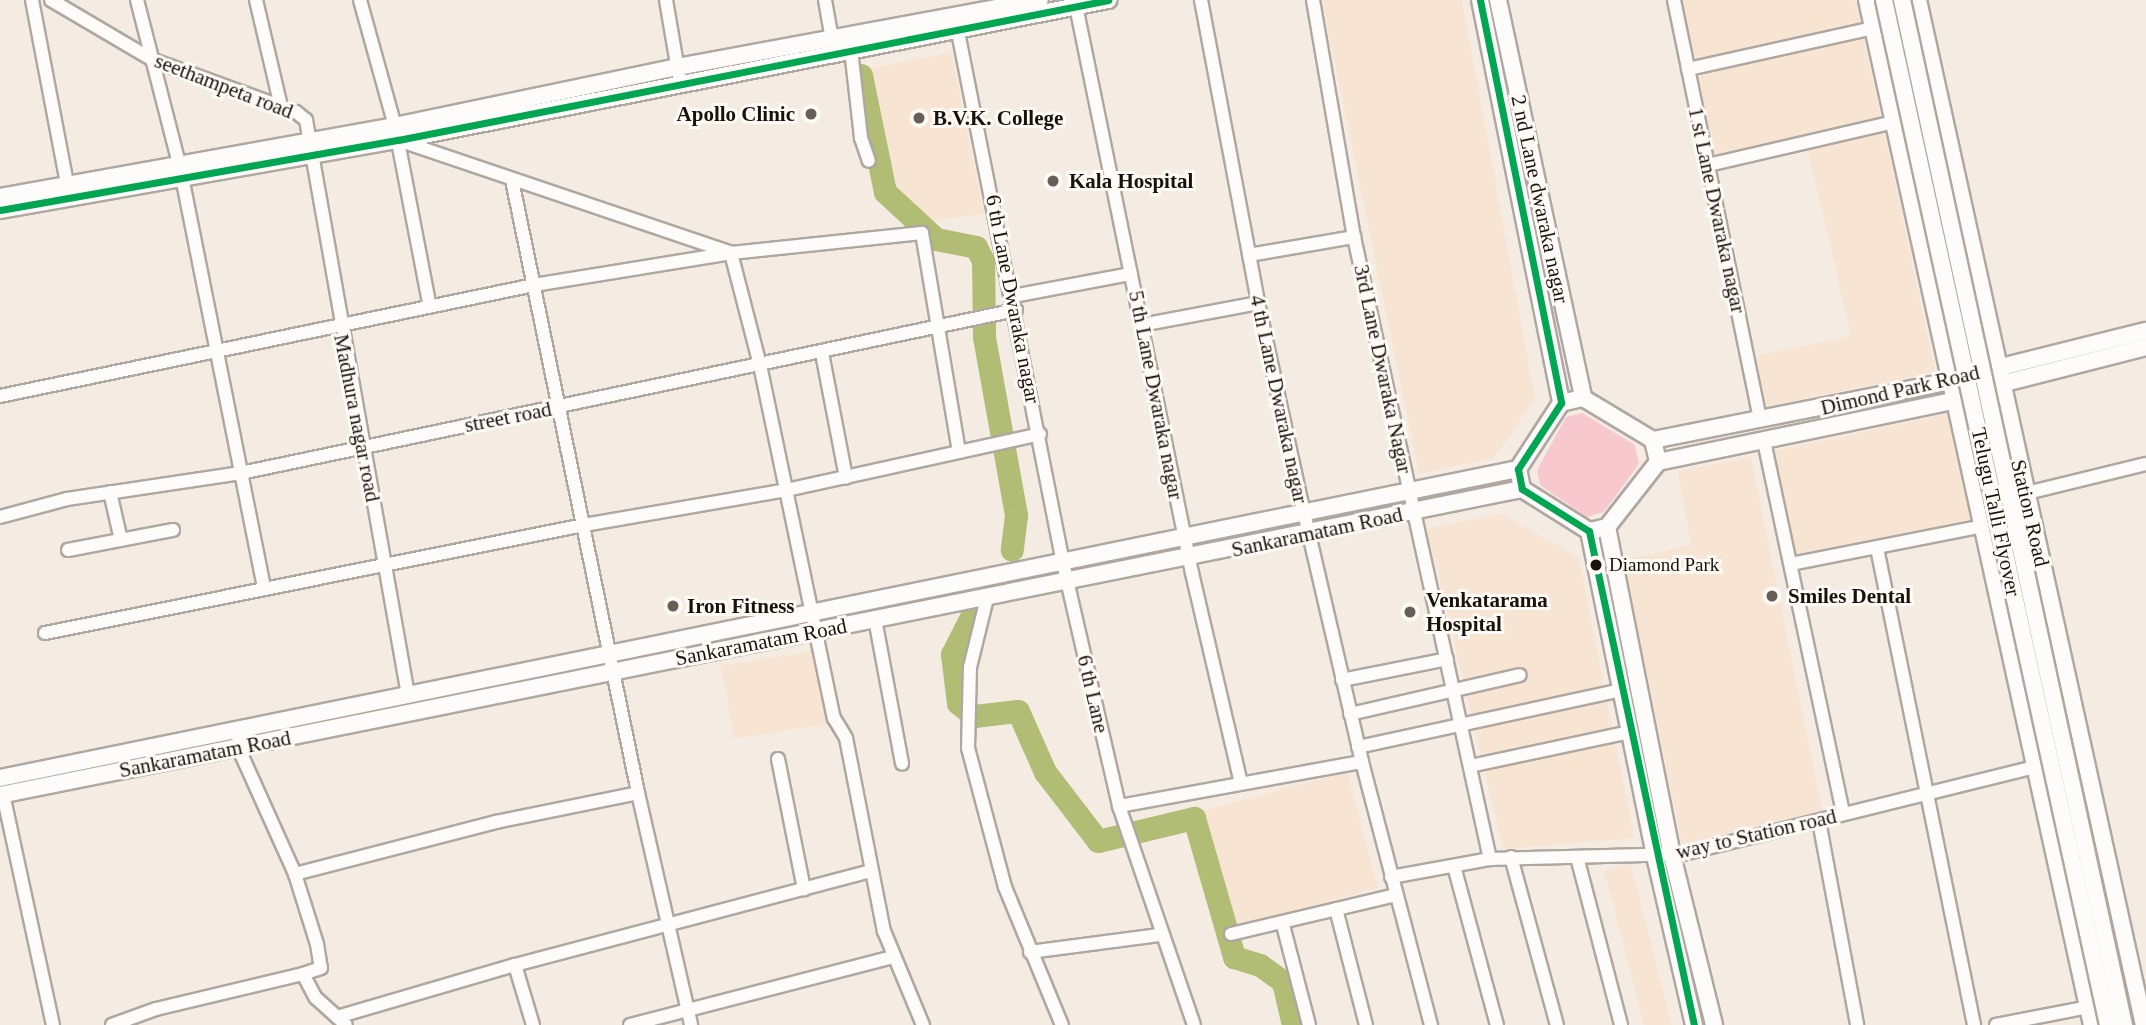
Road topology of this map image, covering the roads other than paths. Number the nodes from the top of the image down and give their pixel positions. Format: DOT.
graph roads {
  1 [pos="32,0"];
  2 [pos="51,0"];
  3 [pos="137,0"];
  4 [pos="256,0"];
  5 [pos="360,0"];
  6 [pos="666,0"];
  7 [pos="825,0"];
  8 [pos="1040,0"];
  9 [pos="1108,0"];
  10 [pos="1201,0"];
  11 [pos="1313,0"];
  12 [pos="1480,0"];
  13 [pos="1498,0"];
  14 [pos="1674,0"];
  15 [pos="1867,0"];
  16 [pos="1884,0"];
  17 [pos="1902,0"];
  18 [pos="1918,0"];
  19 [pos="1076,6"];
  20 [pos="999,10"];
  21 [pos="956,24"];
  22 [pos="1873,28"];
  23 [pos="832,39"];
  24 [pos="851,50"];
  25 [pos="153,60"];
  26 [pos="1688,69"];
  27 [pos="679,75"];
  28 [pos="281,107"];
  29 [pos="1894,122"];
  30 [pos="397,133"];
  31 [pos="312,146"];
  32 [pos="869,161"];
  33 [pos="1708,165"];
  34 [pos="181,170"];
  35 [pos="512,180"];
  36 [pos="67,184"];
  37 [pos="0,196"];
  38 [pos="0,210"];
  39 [pos="1354,237"];
  40 [pos="731,253"];
  41 [pos="1249,255"];
  42 [pos="1131,274"];
  43 [pos="534,285"];
  44 [pos="1013,296"];
  45 [pos="1258,303"];
  46 [pos="430,307"];
  47 [pos="1016,310"];
  48 [pos="340,325"];
  49 [pos="1141,325"];
  50 [pos="939,329"];
  51 [pos="2146,331"];
  52 [pos="2146,347"];
  53 [pos="216,350"];
  54 [pos="822,353"];
  55 [pos="760,365"];
  56 [pos="1998,376"];
  57 [pos="1950,382"];
  58 [pos="0,396"];
  59 [pos="1583,398"];
  60 [pos="1955,402"];
  61 [pos="1561,403"];
  62 [pos="557,407"];
  63 [pos="1760,420"];
  64 [pos="1040,434"];
  65 [pos="1653,440"];
  66 [pos="1763,442"];
  67 [pos="363,446"];
  68 [pos="959,452"];
  69 [pos="1658,462"];
  70 [pos="2146,464"];
  71 [pos="1518,469"];
  72 [pos="241,473"];
  73 [pos="846,478"];
  74 [pos="1522,489"];
  75 [pos="786,491"];
  76 [pos="110,492"];
  77 [pos="1410,492"];
  78 [pos="2026,492"];
  79 [pos="1415,512"];
  80 [pos="1304,515"];
  81 [pos="0,517"];
  82 [pos="584,525"];
  83 [pos="1983,526"];
  84 [pos="1607,527"];
  85 [pos="173,530"];
  86 [pos="1589,531"];
  87 [pos="1309,534"];
  88 [pos="1185,539"];
  89 [pos="121,540"];
  90 [pos="1877,548"];
  91 [pos="68,550"];
  92 [pos="1189,559"];
  93 [pos="1063,563"];
  94 [pos="385,564"];
  95 [pos="1791,564"];
  96 [pos="1067,582"];
  97 [pos="264,587"];
  98 [pos="987,598"];
  99 [pos="814,613"];
  100 [pos="875,619"];
  101 [pos="818,630"];
  102 [pos="45,633"];
  103 [pos="612,653"];
  104 [pos="1447,659"];
  105 [pos="615,671"];
  106 [pos="1520,675"];
  107 [pos="1342,680"];
  108 [pos="1621,690"];
  109 [pos="1454,691"];
  110 [pos="408,695"];
  111 [pos="1350,714"];
  112 [pos="1461,726"];
  113 [pos="237,731"];
  114 [pos="1630,732"];
  115 [pos="240,747"];
  116 [pos="1358,747"];
  117 [pos="778,759"];
  118 [pos="1362,762"];
  119 [pos="902,763"];
  120 [pos="1470,766"];
  121 [pos="2034,767"];
  122 [pos="1241,783"];
  123 [pos="1,789"];
  124 [pos="638,793"];
  125 [pos="1925,794"];
  126 [pos="1119,806"];
  127 [pos="1843,814"];
  128 [pos="1819,821"];
  129 [pos="1672,855"];
  130 [pos="1655,856"];
  131 [pos="1511,857"];
  132 [pos="1577,857"];
  133 [pos="1490,859"];
  134 [pos="1454,866"];
  135 [pos="870,871"];
  136 [pos="295,874"];
  137 [pos="1391,877"];
  138 [pos="804,889"];
  139 [pos="1396,895"];
  140 [pos="1336,909"];
  141 [pos="1283,925"];
  142 [pos="667,927"];
  143 [pos="1231,934"];
  144 [pos="1159,935"];
  145 [pos="1030,952"];
  146 [pos="892,957"];
  147 [pos="515,965"];
  148 [pos="2139,968"];
  149 [pos="303,974"];
  150 [pos="2089,1007"];
  151 [pos="687,1008"];
  152 [pos="341,1021"];
  153 [pos="53,1025"];
  154 [pos="112,1025"];
  155 [pos="533,1025"];
  156 [pos="630,1025"];
  157 [pos="691,1025"];
  158 [pos="923,1025"];
  159 [pos="1062,1025"];
  160 [pos="1194,1025"];
  161 [pos="1309,1025"];
  162 [pos="1366,1025"];
  163 [pos="1431,1025"];
  164 [pos="1497,1025"];
  165 [pos="1557,1025"];
  166 [pos="1621,1025"];
  167 [pos="1694,1025"];
  168 [pos="1713,1025"];
  169 [pos="1857,1025"];
  170 [pos="1974,1025"];
  171 [pos="1996,1025"];
  172 [pos="2092,1025"];
  173 [pos="2108,1025"];
  174 [pos="2124,1025"];
  175 [pos="2144,1025"];
  1 -- 36 [label="street"];
  2 -- 25 [label="street, seethampeta road"];
  3 -- 25 [label="street"];
  4 -- 28 [label="street"];
  5 -- 30 [label="street"];
  6 -- 27 [label="street"];
  7 -- 23 [label="street"];
  8 -- 20 [label="main road"];
  9 -- 19 [label="main road"];
  10 -- 41 [label="street, 4 th Lane Dwaraka nagar"];
  11 -- 39 [label="street, 3rd Lane Dwaraka Nagar"];
  12 -- 61 [label="main road, 2 nd Lane dwaraka nagar"];
  13 -- 59 [label="main road, 2 nd Lane dwaraka nagar"];
  14 -- 26 [label="street, 1 st Lane Dwaraka nagar"];
  15 -- 22 [label="main road"];
  16 -- 173 [label="main road, Telugu Talli Flyover, bridge"];
  17 -- 174 [label="main road, Telugu Talli Flyover, bridge"];
  18 -- 56 [label="main road, Station Road"];
  19 -- 20 [label="main road"];
  19 -- 42 [label="street, 5 th Lane Dwaraka nagar"];
  20 -- 21 [label="main road"];
  21 -- 23 [label="main road"];
  21 -- 24 [label="main road"];
  21 -- 44 [label="street, 6 th Lane Dwaraka nagar"];
  22 -- 26 [label="street"];
  22 -- 29 [label="main road"];
  23 -- 27 [label="main road"];
  24 -- 27 [label="main road"];
  24 -- 32 [label="street"];
  25 -- 28 [label="street, seethampeta road"];
  25 -- 34 [label="street"];
  26 -- 33 [label="street, 1 st Lane Dwaraka nagar"];
  27 -- 30 [label="main road"];
  28 -- 31 [label="street, seethampeta road"];
  29 -- 33 [label="street"];
  29 -- 57 [label="main road"];
  30 -- 31 [label="main road"];
  30 -- 35 [label="street"];
  30 -- 46 [label="street"];
  31 -- 34 [label="main road"];
  31 -- 48 [label="street, Madhura nagar road"];
  33 -- 63 [label="street, 1 st Lane Dwaraka nagar"];
  34 -- 36 [label="main road"];
  34 -- 38 [label="main road"];
  34 -- 53 [label="street"];
  35 -- 40 [label="street"];
  35 -- 43 [label="street"];
  36 -- 37 [label="main road"];
  39 -- 41 [label="street"];
  39 -- 77 [label="street, 3rd Lane Dwaraka Nagar"];
  40 -- 43 [label="street"];
  40 -- 50 [label="street"];
  40 -- 55 [label="street"];
  41 -- 45 [label="street, 4 th Lane Dwaraka nagar"];
  42 -- 44 [label="street"];
  42 -- 49 [label="street, 5 th Lane Dwaraka nagar"];
  43 -- 46 [label="street"];
  43 -- 62 [label="street"];
  44 -- 47 [label="street, 6 th Lane Dwaraka nagar"];
  45 -- 49 [label="street"];
  45 -- 80 [label="street, 4 th Lane Dwaraka nagar"];
  46 -- 48 [label="street"];
  47 -- 50 [label="street, street road"];
  47 -- 64 [label="street, 6 th Lane Dwaraka nagar"];
  48 -- 53 [label="street"];
  48 -- 67 [label="street, Madhura nagar road"];
  49 -- 88 [label="street, 5 th Lane Dwaraka nagar"];
  50 -- 54 [label="street, street road"];
  50 -- 68 [label="street"];
  51 -- 56 [label="main road, Dimond Park Road"];
  52 -- 56 [label="main road, Dimond Park Road"];
  53 -- 58 [label="street"];
  53 -- 72 [label="street"];
  54 -- 55 [label="street, street road"];
  54 -- 73 [label="street"];
  55 -- 62 [label="street, street road"];
  55 -- 75 [label="street"];
  56 -- 57 [label="main road, Dimond Park Road"];
  56 -- 60 [label="main road, Dimond Park Road"];
  56 -- 78 [label="main road, Station Road"];
  57 -- 60 [label="main road"];
  57 -- 63 [label="main road, Dimond Park Road"];
  59 -- 61 [label="main road"];
  59 -- 65 [label="main road"];
  60 -- 66 [label="main road, Dimond Park Road"];
  60 -- 83 [label="main road"];
  61 -- 71 [label="main road"];
  62 -- 67 [label="street, street road"];
  62 -- 82 [label="street"];
  63 -- 65 [label="main road, Dimond Park Road"];
  64 -- 68 [label="street"];
  64 -- 93 [label="street, 6 th Lane Dwaraka nagar"];
  65 -- 69 [label="main road"];
  66 -- 69 [label="main road, Dimond Park Road"];
  66 -- 95 [label="street"];
  67 -- 72 [label="street, street road"];
  67 -- 94 [label="street, Madhura nagar road"];
  68 -- 73 [label="street"];
  69 -- 84 [label="main road"];
  70 -- 78 [label="street"];
  71 -- 74 [label="main road"];
  71 -- 77 [label="main road, Sankaramatam Road"];
  72 -- 76 [label="street, street road"];
  72 -- 97 [label="street"];
  73 -- 75 [label="street"];
  74 -- 79 [label="main road, Sankaramatam Road"];
  74 -- 86 [label="main road"];
  75 -- 82 [label="street"];
  75 -- 99 [label="street"];
  76 -- 81 [label="street, street road"];
  76 -- 89 [label="street"];
  77 -- 79 [label="street, 3rd Lane Dwaraka Nagar"];
  77 -- 80 [label="main road, Sankaramatam Road"];
  78 -- 148 [label="main road, Station Road"];
  79 -- 87 [label="main road, Sankaramatam Road"];
  79 -- 104 [label="street, 3rd Lane Dwaraka Nagar"];
  80 -- 87 [label="street, 4 th Lane Dwaraka nagar"];
  80 -- 88 [label="main road, Sankaramatam Road"];
  82 -- 94 [label="street"];
  82 -- 103 [label="street"];
  83 -- 90 [label="street"];
  83 -- 121 [label="main road"];
  84 -- 86 [label="main road"];
  84 -- 129 [label="main road"];
  85 -- 89 [label="street"];
  86 -- 108 [label="main road"];
  87 -- 92 [label="main road, Sankaramatam Road"];
  87 -- 107 [label="street, 4 th Lane Dwaraka nagar"];
  88 -- 92 [label="street, 5 th Lane Dwaraka nagar"];
  88 -- 93 [label="main road, Sankaramatam Road"];
  89 -- 91 [label="street"];
  90 -- 95 [label="street"];
  90 -- 125 [label="street"];
  92 -- 96 [label="main road, Sankaramatam Road"];
  92 -- 122 [label="street, 5 th Lane Dwaraka nagar"];
  93 -- 96 [label="street, 6 th Lane Dwaraka nagar"];
  93 -- 99 [label="main road, Sankaramatam Road"];
  94 -- 97 [label="street"];
  94 -- 110 [label="street, Madhura nagar road"];
  95 -- 127 [label="street"];
  96 -- 98 [label="main road, Sankaramatam Road"];
  96 -- 126 [label="street, 6 th Lane"];
  97 -- 102 [label="street"];
  98 -- 100 [label="main road, Sankaramatam Road"];
  98 -- 145 [label="street"];
  99 -- 101 [label="street"];
  99 -- 103 [label="main road, Sankaramatam Road"];
  100 -- 101 [label="main road, Sankaramatam Road"];
  100 -- 119 [label="street"];
  101 -- 105 [label="main road, Sankaramatam Road"];
  101 -- 135 [label="street"];
  103 -- 105 [label="street"];
  103 -- 110 [label="main road, Sankaramatam Road"];
  104 -- 107 [label="street"];
  104 -- 109 [label="street, 3rd Lane Dwaraka Nagar"];
  105 -- 115 [label="main road, Sankaramatam Road"];
  105 -- 124 [label="street"];
  106 -- 109 [label="street"];
  107 -- 111 [label="street, 4 th Lane Dwaraka nagar"];
  108 -- 112 [label="street"];
  108 -- 114 [label="main road"];
  109 -- 111 [label="street"];
  109 -- 112 [label="street, 3rd Lane Dwaraka Nagar"];
  110 -- 113 [label="main road, Sankaramatam Road"];
  111 -- 116 [label="street, 4 th Lane Dwaraka nagar"];
  112 -- 116 [label="street"];
  112 -- 120 [label="street, 3rd Lane Dwaraka Nagar"];
  113 -- 115 [label="street"];
  113 -- 123 [label="main road, Sankaramatam Road"];
  114 -- 120 [label="street"];
  114 -- 130 [label="main road"];
  115 -- 123 [label="main road, Sankaramatam Road"];
  115 -- 136 [label="street"];
  116 -- 118 [label="street, 4 th Lane Dwaraka nagar"];
  117 -- 138 [label="street"];
  118 -- 122 [label="street"];
  118 -- 137 [label="street, 4 th Lane Dwaraka nagar"];
  120 -- 133 [label="street, 3rd Lane Dwaraka Nagar"];
  121 -- 125 [label="street, way to Station road"];
  121 -- 150 [label="main road"];
  122 -- 126 [label="street"];
  123 -- 153 [label="street"];
  124 -- 136 [label="street"];
  124 -- 142 [label="street"];
  125 -- 127 [label="street, way to Station road"];
  125 -- 170 [label="street"];
  126 -- 144 [label="street, 6 th Lane"];
  127 -- 128 [label="street, way to Station road"];
  128 -- 129 [label="street, way to Station road"];
  128 -- 169 [label="street"];
  129 -- 130 [label="street, way to Station road"];
  129 -- 168 [label="main road"];
  130 -- 132 [label="street, way to Station road"];
  130 -- 167 [label="main road"];
  131 -- 132 [label="street, way to Station road"];
  131 -- 133 [label="street, way to Station road"];
  131 -- 165 [label="street"];
  132 -- 166 [label="street"];
  133 -- 134 [label="street, way to Station road"];
  134 -- 137 [label="street, way to Station road"];
  134 -- 164 [label="street"];
  135 -- 138 [label="street"];
  135 -- 146 [label="street"];
  136 -- 149 [label="street"];
  137 -- 139 [label="street, 4 th Lane Dwaraka nagar"];
  138 -- 142 [label="street"];
  139 -- 140 [label="street"];
  139 -- 163 [label="street, 4 th Lane Dwaraka nagar"];
  140 -- 141 [label="street"];
  140 -- 162 [label="street"];
  141 -- 143 [label="street"];
  141 -- 161 [label="street"];
  142 -- 147 [label="street"];
  142 -- 151 [label="street"];
  144 -- 145 [label="street"];
  144 -- 160 [label="street, 6 th Lane"];
  145 -- 159 [label="street"];
  146 -- 151 [label="street"];
  146 -- 158 [label="street"];
  147 -- 152 [label="street"];
  147 -- 155 [label="street"];
  148 -- 175 [label="main road, Station Road"];
  149 -- 152 [label="street"];
  149 -- 154 [label="street"];
  150 -- 171 [label="street"];
  150 -- 172 [label="main road"];
  151 -- 156 [label="street"];
  151 -- 157 [label="street"];
}
